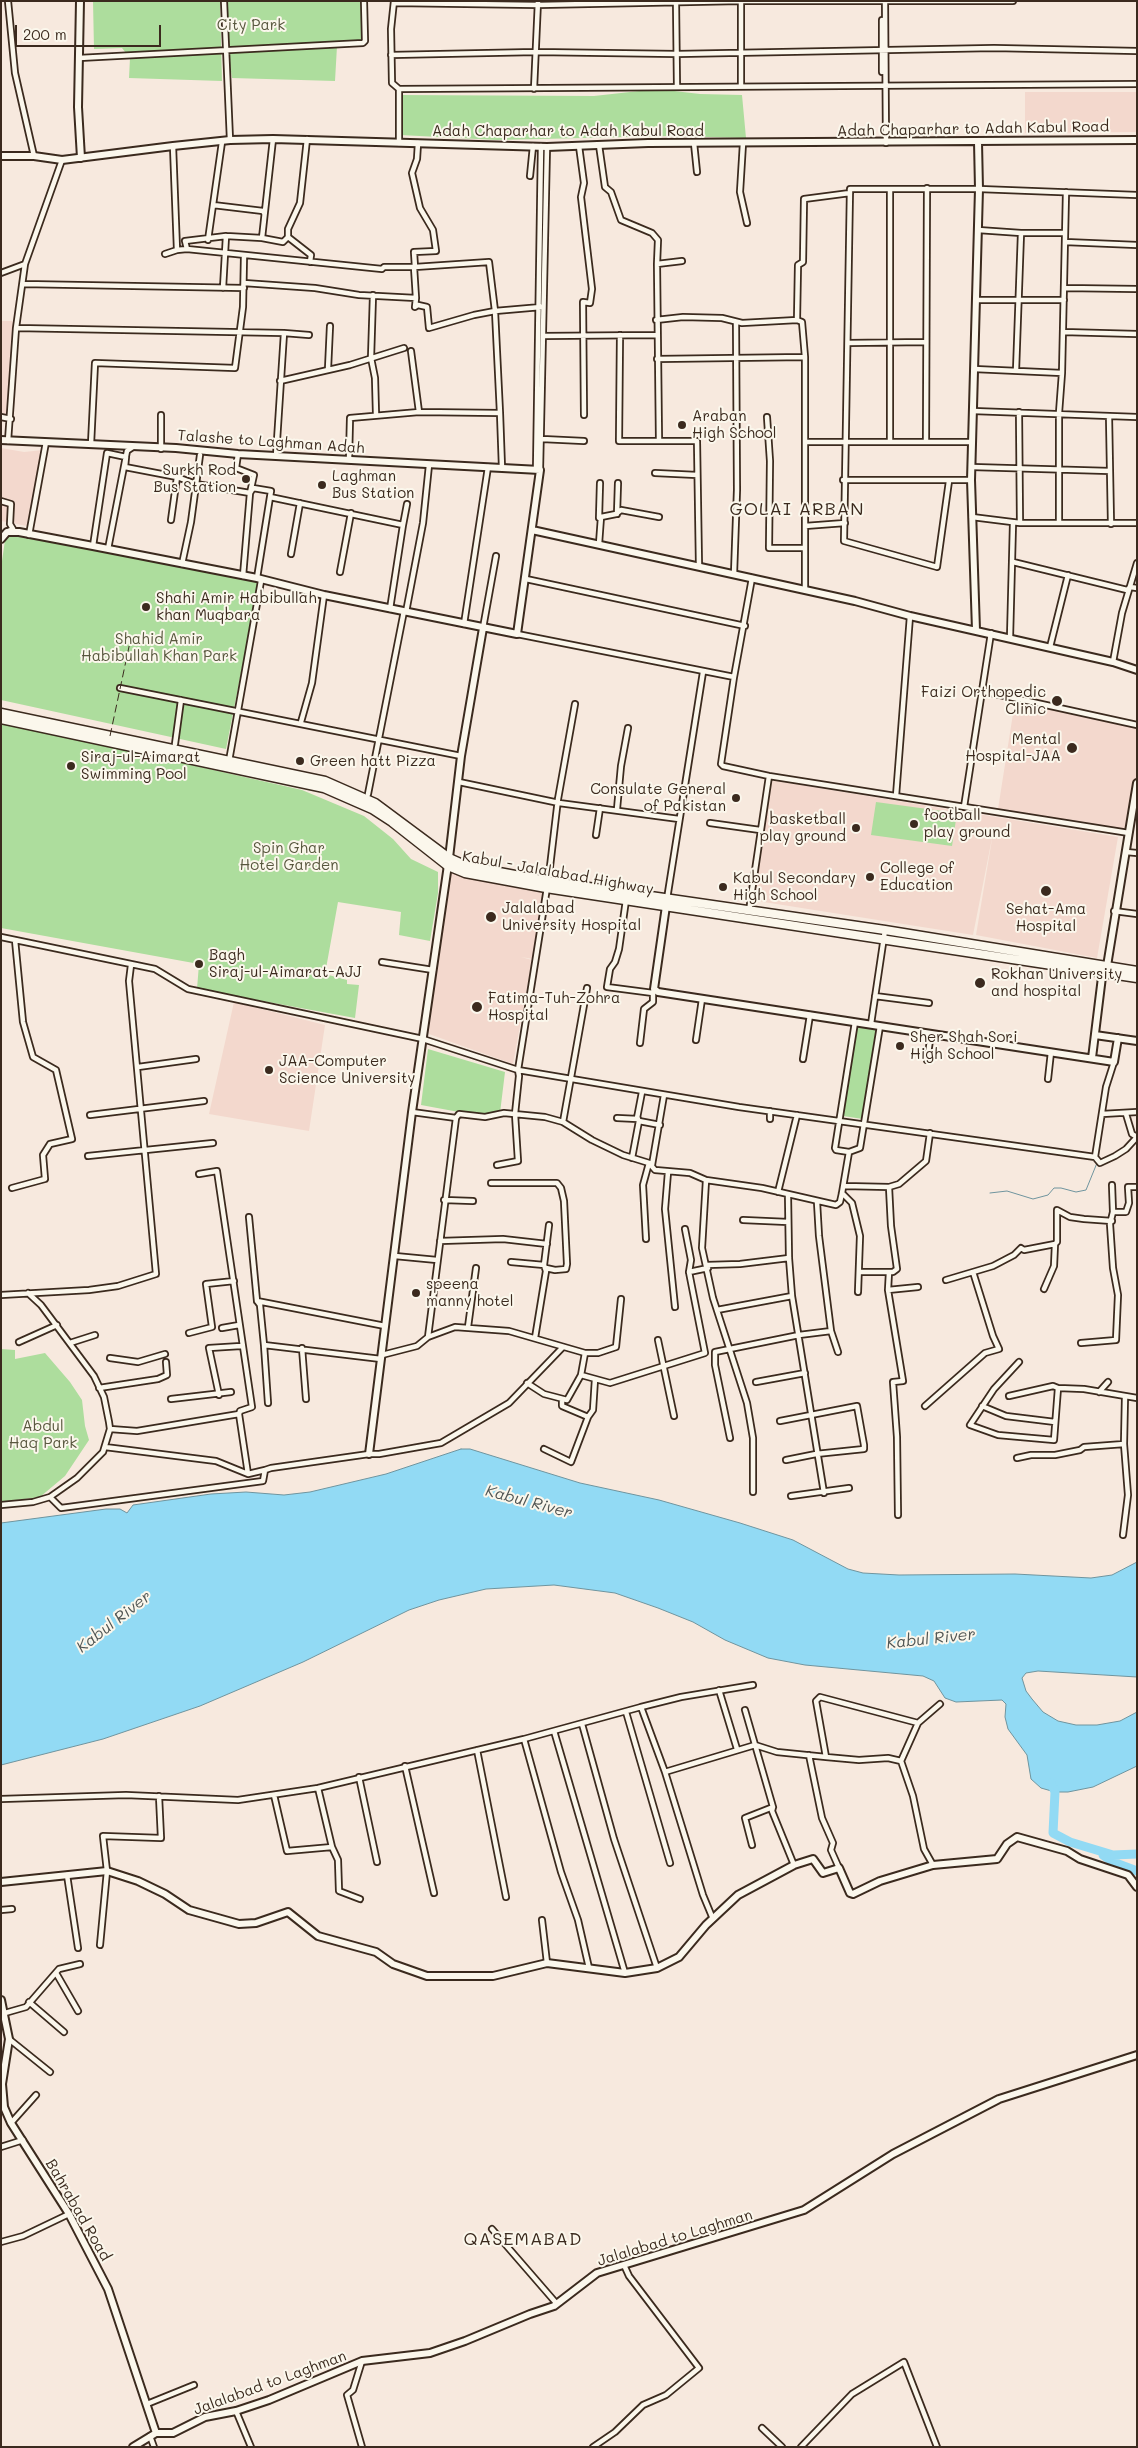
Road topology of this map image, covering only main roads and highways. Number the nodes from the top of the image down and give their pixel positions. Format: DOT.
graph roads {
  1 [pos="1,713"];
  2 [pos="1,719"];
  3 [pos="228,764"];
  4 [pos="546,885"];
  5 [pos="667,902"];
  6 [pos="884,934"];
  7 [pos="1106,969"];
  8 [pos="1137,970"];
  9 [pos="1137,978"];
  1 -- 3 [label="highway, Kabul - Jalalabad Highway"];
  2 -- 3 [label="highway, Kabul - Jalalabad Highway"];
  3 -- 4 [label="highway, Kabul - Jalalabad Highway"];
  4 -- 5 [label="highway, Kabul - Jalalabad Highway"];
  4 -- 5 [label="highway, Kabul - Jalalabad Highway"];
  5 -- 6 [label="highway, Kabul - Jalalabad Highway"];
  5 -- 6 [label="highway, Kabul - Jalalabad Highway"];
  6 -- 7 [label="highway, Kabul - Jalalabad Highway"];
  7 -- 8 [label="highway, Kabul - Jalalabad Highway"];
  7 -- 9 [label="highway, Kabul - Jalalabad Highway"];
}
